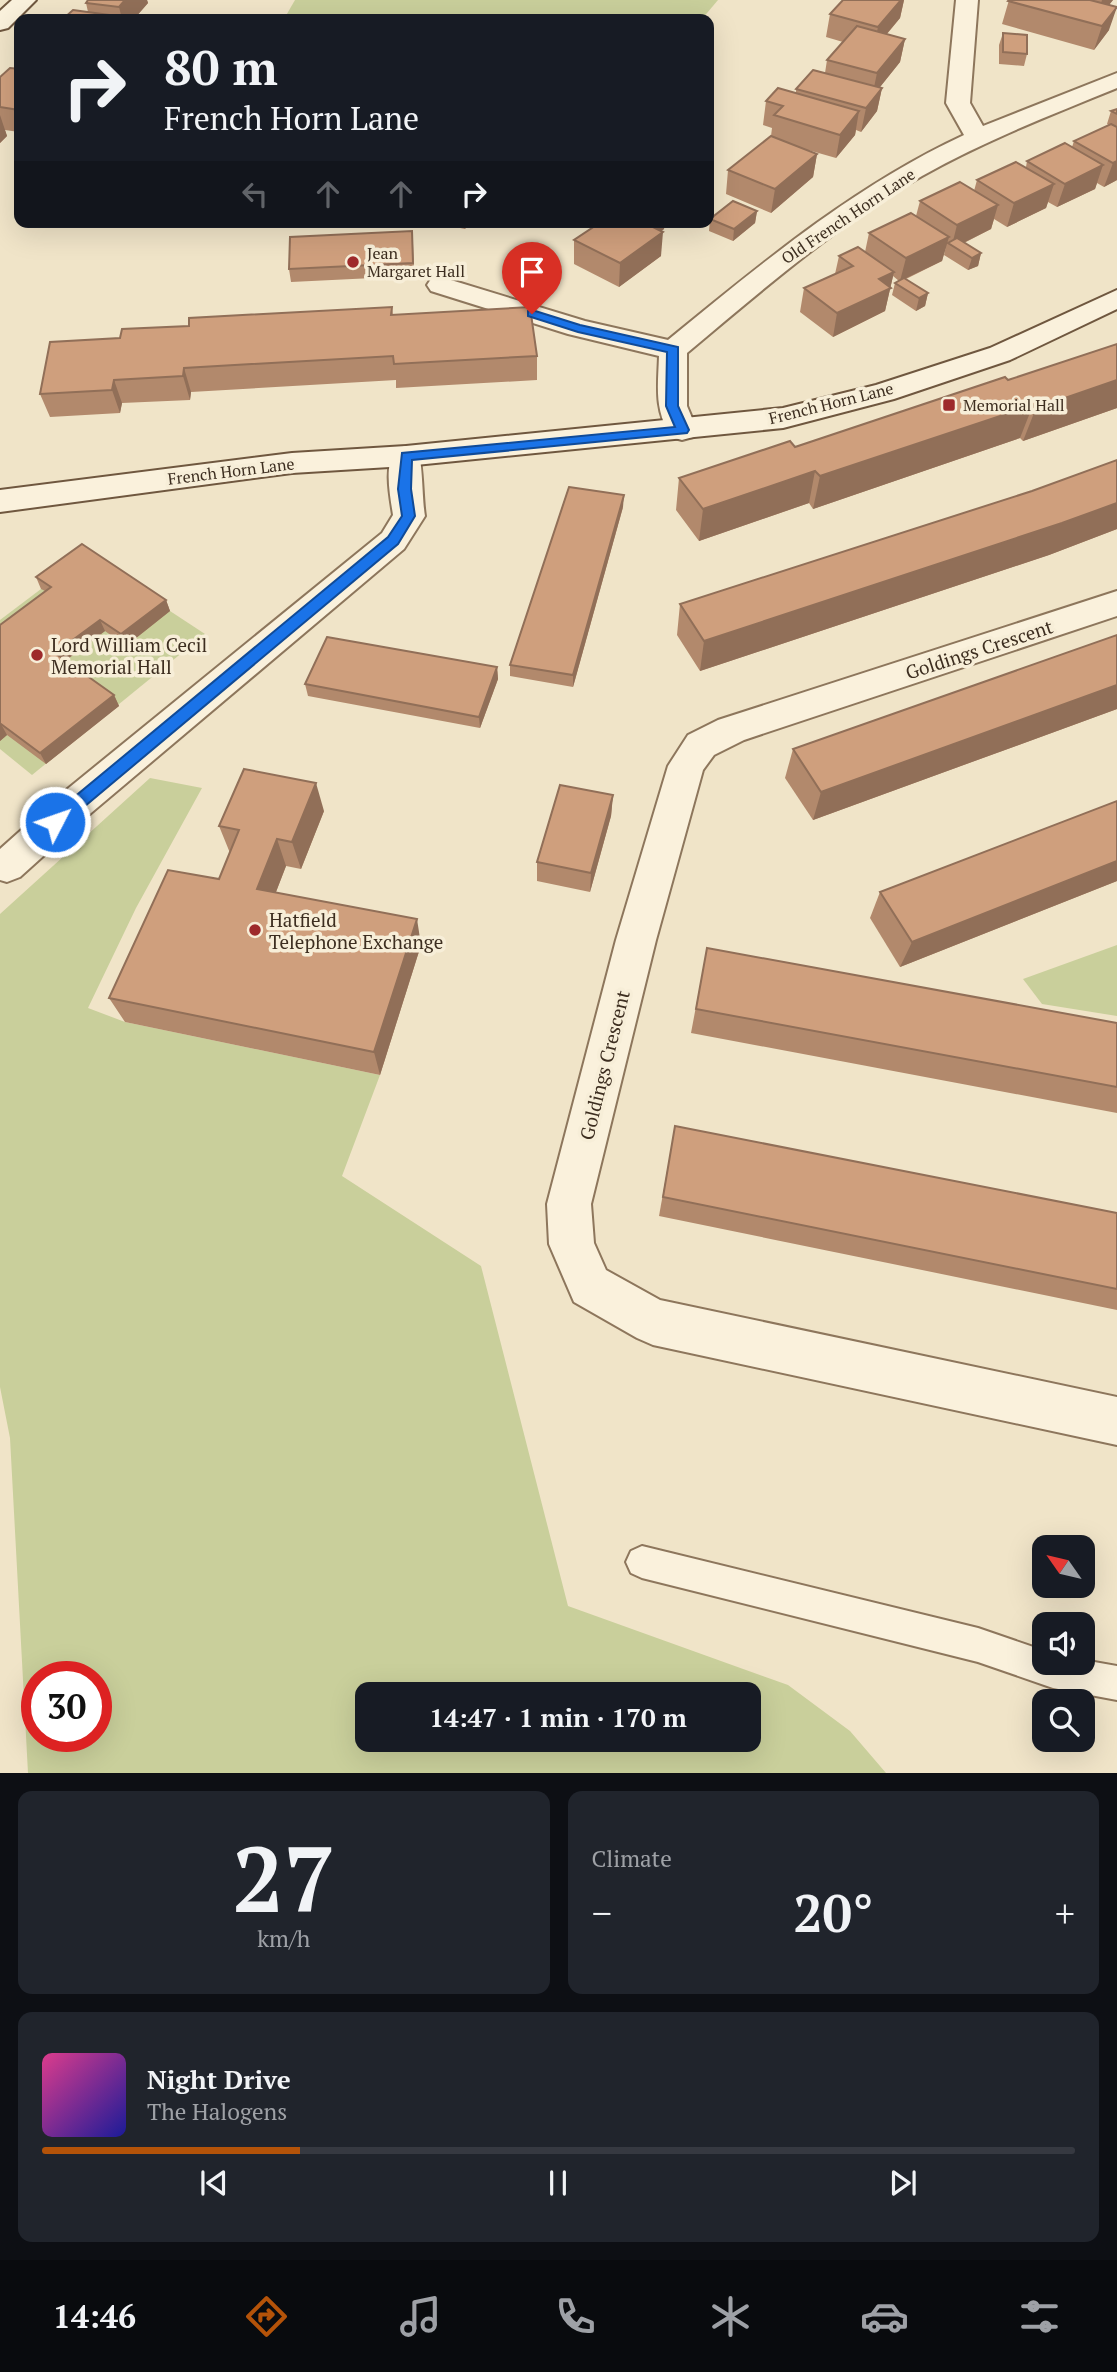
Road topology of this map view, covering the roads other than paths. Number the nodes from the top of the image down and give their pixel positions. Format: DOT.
graph roads {
  1 [pos="25,0"];
  2 [pos="967,0"];
  3 [pos="0,23"];
  4 [pos="1117,79"];
  5 [pos="977,137"];
  6 [pos="441,285"];
  7 [pos="1117,298"];
  8 [pos="1117,323"];
  9 [pos="673,350"];
  10 [pos="1000,354"];
  11 [pos="682,430"];
  12 [pos="406,456"];
  13 [pos="57,492"];
  14 [pos="0,501"];
  15 [pos="0,525"];
  16 [pos="1117,603"];
  17 [pos="7,866"];
  18 [pos="1117,1421"];
  19 [pos="642,1562"];
  20 [pos="1117,1683"];
  1 -- 3 [label="street"];
  2 -- 5 [label="street"];
  4 -- 5 [label="street, Old French Horn Lane"];
  5 -- 9 [label="street, Old French Horn Lane"];
  6 -- 9 [label="street"];
  7 -- 10 [label="street, French Horn Lane"];
  8 -- 10 [label="street, French Horn Lane"];
  9 -- 11 [label="street"];
  10 -- 11 [label="street, French Horn Lane"];
  11 -- 12 [label="street, French Horn Lane"];
  12 -- 13 [label="street, French Horn Lane"];
  12 -- 17 [label="street"];
  13 -- 14 [label="street, French Horn Lane"];
  13 -- 15 [label="street, French Horn Lane"];
  16 -- 18 [label="street, Goldings Crescent"];
  19 -- 20 [label="lane"];
}
